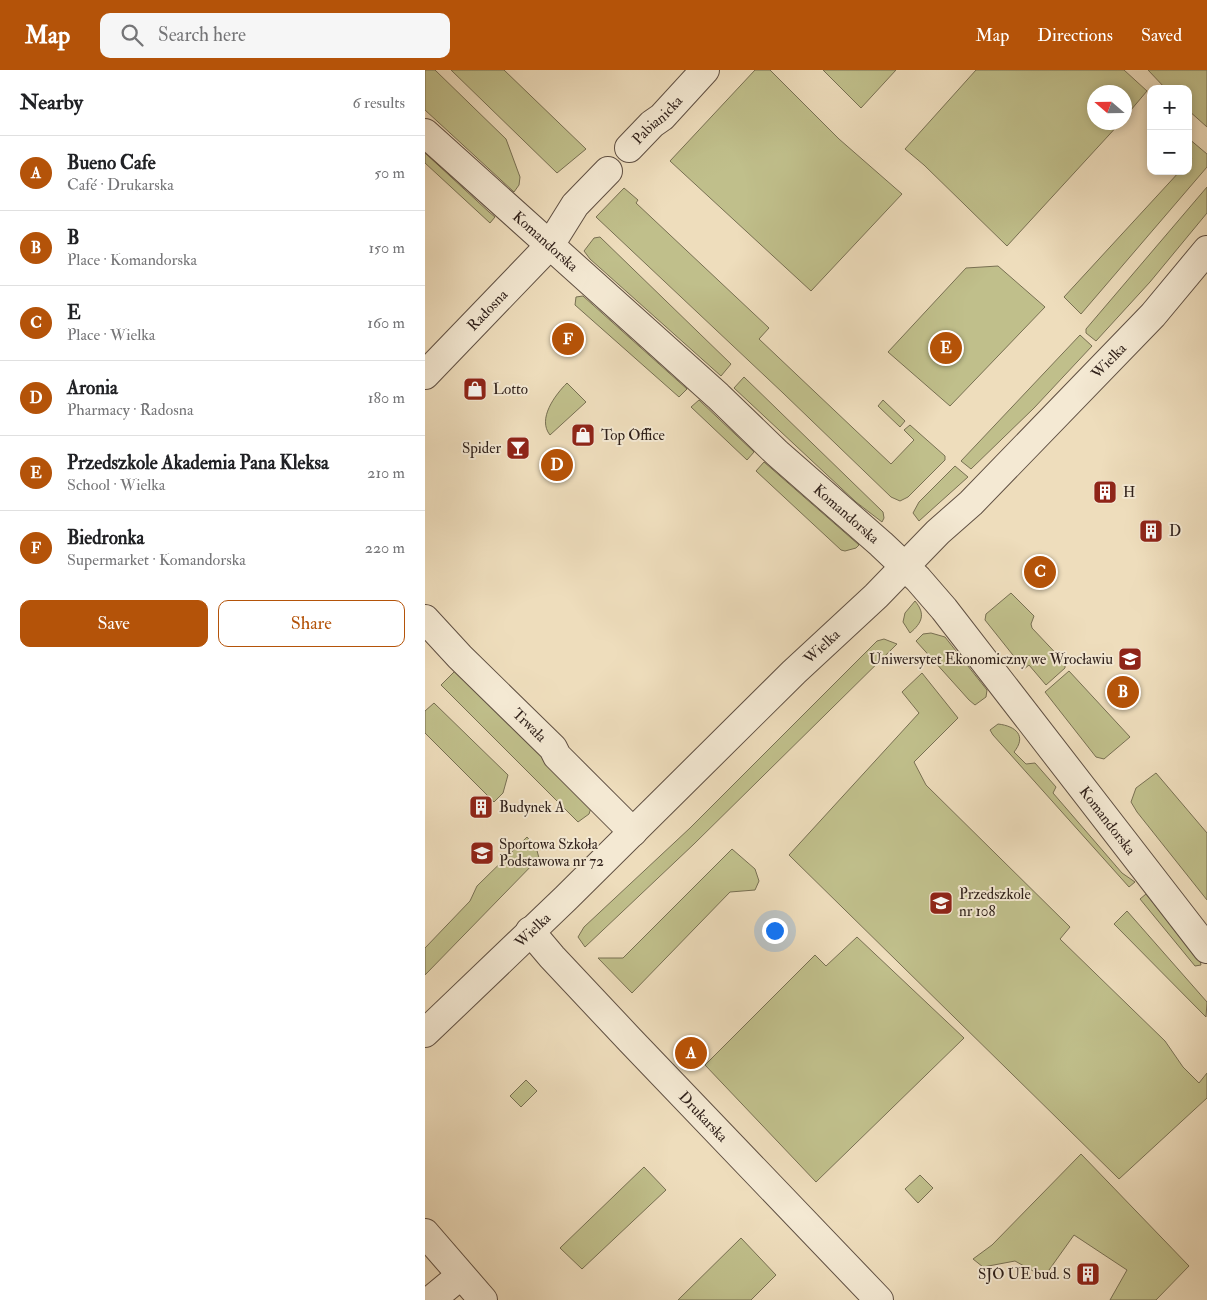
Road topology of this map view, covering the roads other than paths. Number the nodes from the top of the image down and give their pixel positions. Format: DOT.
graph roads {
  1 [pos="705,70"];
  2 [pos="425,133"];
  3 [pos="629,148"];
  4 [pos="608,171"];
  5 [pos="550,245"];
  6 [pos="1207,250"];
  7 [pos="425,375"];
  8 [pos="905,566"];
  9 [pos="425,619"];
  10 [pos="633,832"];
  11 [pos="530,931"];
  12 [pos="1207,949"];
  13 [pos="425,1033"];
  14 [pos="425,1234"];
  15 [pos="460,1276"];
  16 [pos="431,1300"];
  17 [pos="483,1300"];
  18 [pos="879,1300"];
  1 -- 3 [label="street, Pabianicka"];
  2 -- 5 [label="street, Komandorska"];
  4 -- 5 [label="street"];
  5 -- 7 [label="street, Radosna"];
  5 -- 8 [label="street, Komandorska"];
  6 -- 8 [label="street, Wielka"];
  8 -- 10 [label="street, Wielka"];
  8 -- 12 [label="street, Komandorska"];
  9 -- 10 [label="street, Trwała"];
  10 -- 11 [label="street, Wielka"];
  11 -- 13 [label="street, Wielka"];
  11 -- 18 [label="street, Drukarska"];
  14 -- 15 [label="street"];
  15 -- 16 [label="street"];
  15 -- 17 [label="street"];
}
